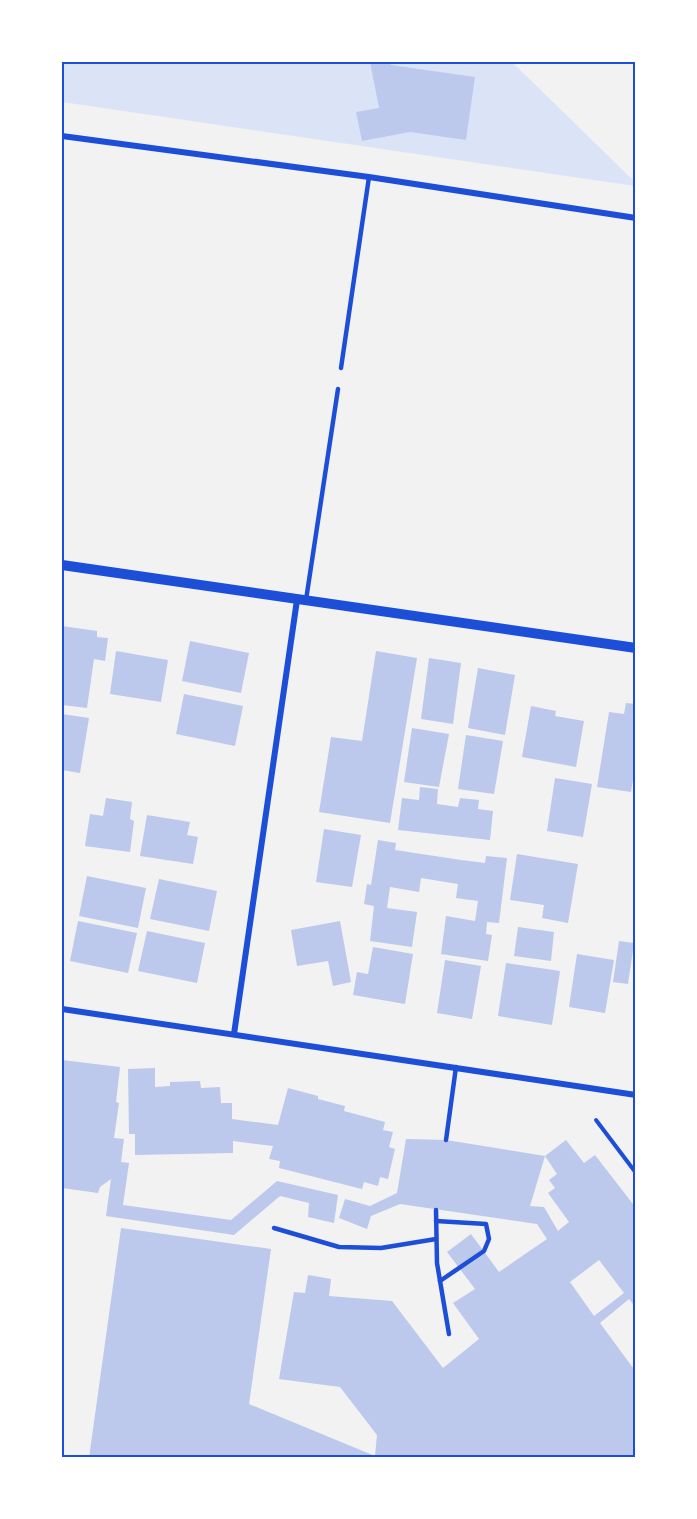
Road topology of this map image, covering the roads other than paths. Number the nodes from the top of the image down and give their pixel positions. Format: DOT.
graph roads {
  1 [pos="62,136"];
  2 [pos="369,177"];
  3 [pos="636,218"];
  4 [pos="340,368"];
  5 [pos="338,389"];
  6 [pos="62,565"];
  7 [pos="302,600"];
  8 [pos="636,648"];
  9 [pos="62,1009"];
  10 [pos="234,1034"];
  11 [pos="456,1067"];
  12 [pos="636,1095"];
  13 [pos="446,1140"];
  14 [pos="436,1210"];
  15 [pos="436,1221"];
  16 [pos="274,1228"];
  17 [pos="436,1239"];
  18 [pos="440,1281"];
  19 [pos="449,1334"];
  1 -- 2 [label="street"];
  2 -- 3 [label="street"];
  2 -- 4 [label="lane"];
  5 -- 7 [label="lane"];
  6 -- 7 [label="street"];
  7 -- 8 [label="street"];
  7 -- 10 [label="street"];
  9 -- 10 [label="street"];
  10 -- 11 [label="street"];
  11 -- 12 [label="street"];
  11 -- 13 [label="lane"];
  14 -- 15 [label="lane"];
  15 -- 17 [label="lane"];
  15 -- 18 [label="lane"];
  16 -- 17 [label="lane"];
  17 -- 18 [label="lane"];
  18 -- 19 [label="lane"];
}
